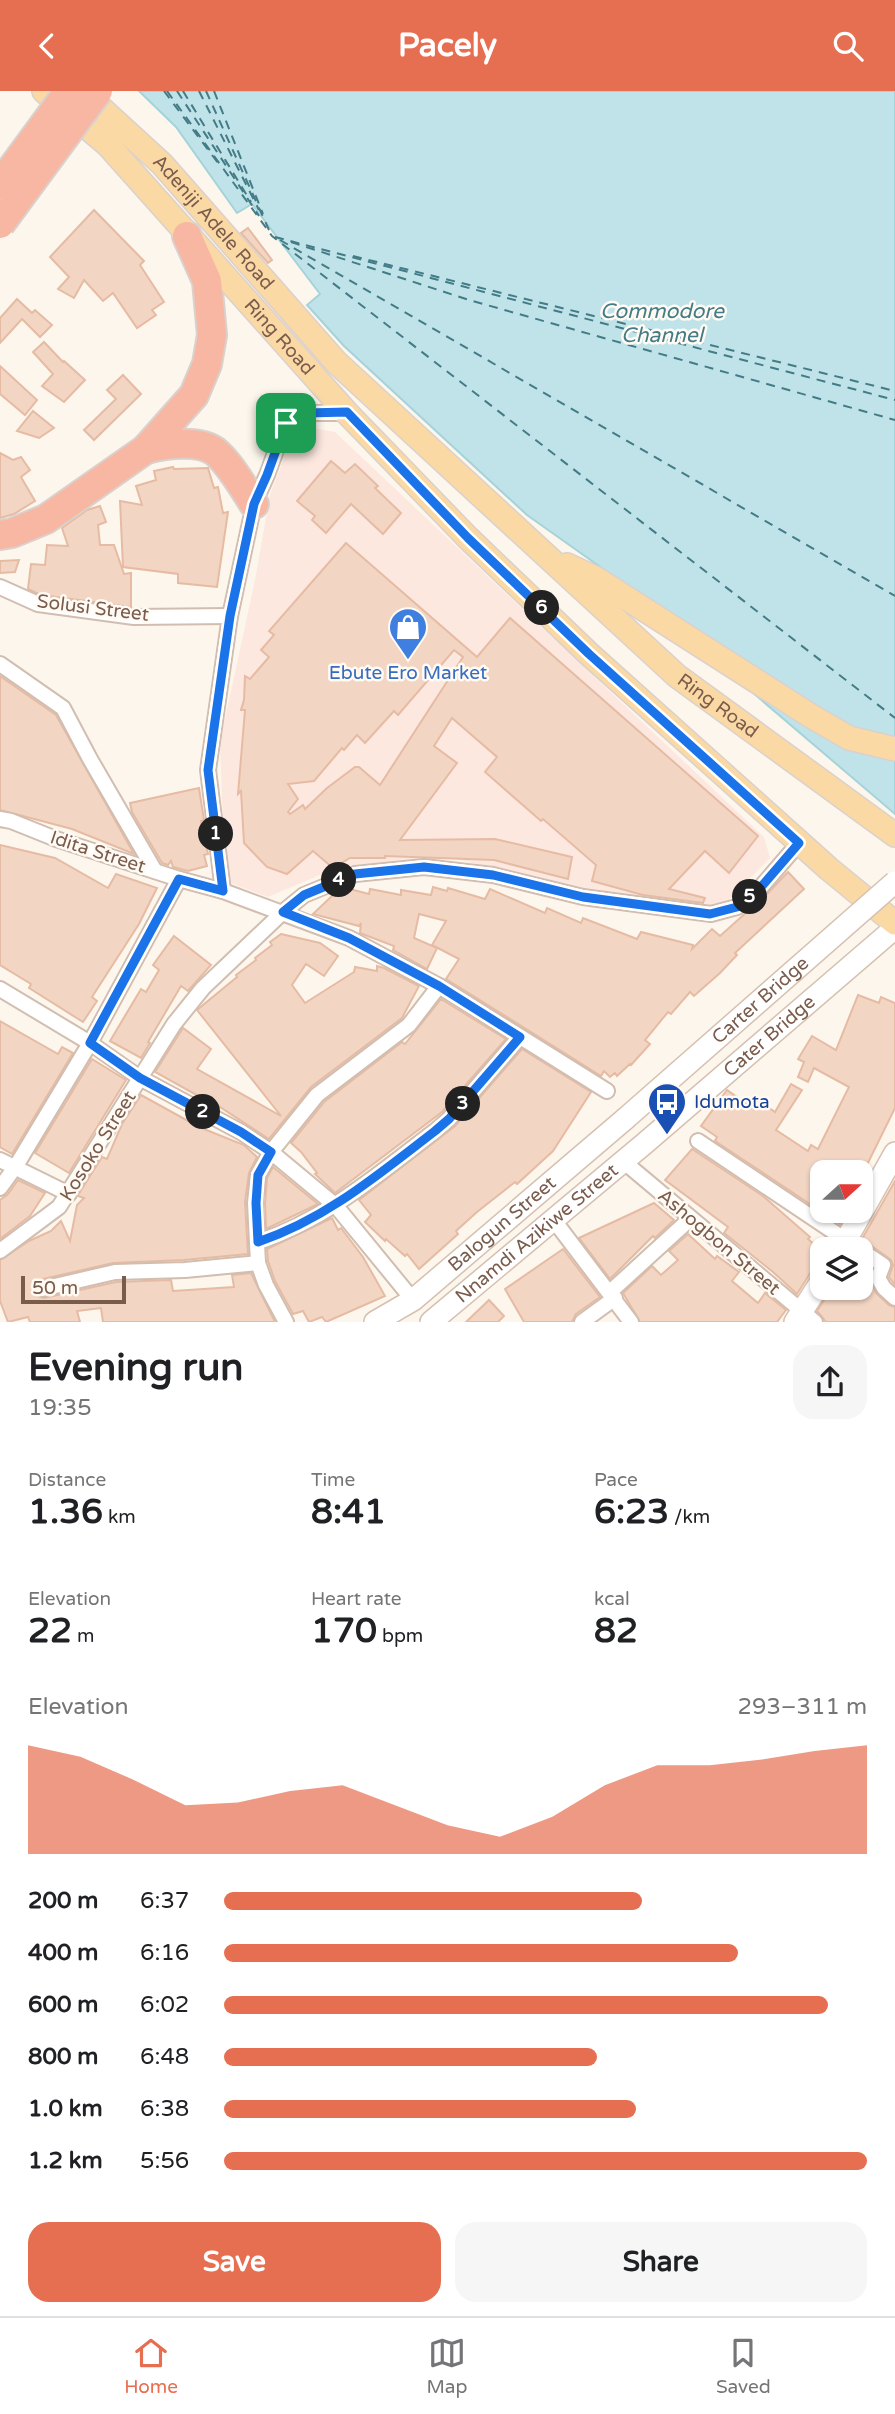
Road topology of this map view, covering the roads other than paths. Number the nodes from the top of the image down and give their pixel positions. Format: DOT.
graph roads {
  1 [pos="44,91"];
  2 [pos="69,91"];
  3 [pos="82,91"];
  4 [pos="98,91"];
  5 [pos="0,185"];
  6 [pos="0,224"];
  7 [pos="187,236"];
  8 [pos="336,362"];
  9 [pos="347,412"];
  10 [pos="146,449"];
  11 [pos="254,504"];
  12 [pos="0,535"];
  13 [pos="546,554"];
  14 [pos="0,587"];
  15 [pos="230,616"];
  16 [pos="0,664"];
  17 [pos="895,749"];
  18 [pos="0,819"];
  19 [pos="895,835"];
  20 [pos="799,843"];
  21 [pos="155,871"];
  22 [pos="179,879"];
  23 [pos="895,882"];
  24 [pos="223,891"];
  25 [pos="283,912"];
  26 [pos="895,925"];
  27 [pos="439,986"];
  28 [pos="0,989"];
  29 [pos="520,1037"];
  30 [pos="90,1043"];
  31 [pos="140,1078"];
  32 [pos="607,1091"];
  33 [pos="625,1119"];
  34 [pos="698,1141"];
  35 [pos="644,1144"];
  36 [pos="271,1152"];
  37 [pos="895,1153"];
  38 [pos="0,1160"];
  39 [pos="623,1161"];
  40 [pos="16,1166"];
  41 [pos="0,1188"];
  42 [pos="69,1194"];
  43 [pos="336,1206"];
  44 [pos="553,1219"];
  45 [pos="690,1219"];
  46 [pos="833,1237"];
  47 [pos="848,1237"];
  48 [pos="258,1242"];
  49 [pos="0,1251"];
  50 [pos="873,1260"];
  51 [pos="258,1263"];
  52 [pos="42,1289"];
  53 [pos="612,1295"];
  54 [pos="895,1298"];
  55 [pos="413,1300"];
  56 [pos="813,1300"];
  57 [pos="438,1317"];
  58 [pos="804,1318"];
  59 [pos="286,1322"];
  60 [pos="375,1322"];
  61 [pos="582,1322"];
  62 [pos="631,1322"];
  1 -- 7 [label="main road, Ring Road"];
  2 -- 5 [label="highway, bridge"];
  3 -- 8 [label="main road, Adeniji Adele Road"];
  4 -- 6 [label="highway, bridge"];
  7 -- 9 [label="main road, Ring Road"];
  7 -- 10 [label="highway"];
  8 -- 13 [label="main road, Ring Road"];
  9 -- 11 [label="street"];
  9 -- 20 [label="main road, Ring Road"];
  10 -- 11 [label="highway"];
  10 -- 12 [label="highway"];
  11 -- 15 [label="street"];
  13 -- 17 [label="main road"];
  13 -- 19 [label="main road, Ring Road"];
  14 -- 15 [label="street, Solusi Street"];
  15 -- 24 [label="street"];
  16 -- 21 [label="street"];
  18 -- 21 [label="street, Idita Street"];
  20 -- 25 [label="street, Kosoko Street"];
  20 -- 26 [label="main road, Ring Road"];
  21 -- 22 [label="street, Idita Street"];
  22 -- 24 [label="street, Idita Street"];
  22 -- 30 [label="street"];
  23 -- 33 [label="main road, Carter Bridge, bridge"];
  24 -- 25 [label="street, Idita Street"];
  25 -- 27 [label="street, Idita Street"];
  25 -- 31 [label="street, Kosoko Street"];
  26 -- 35 [label="main road, Cater Bridge"];
  27 -- 29 [label="street, Idita Street"];
  27 -- 36 [label="street"];
  28 -- 30 [label="street"];
  29 -- 32 [label="street, Idita Street"];
  29 -- 43 [label="street"];
  30 -- 31 [label="street"];
  30 -- 40 [label="street"];
  31 -- 36 [label="street"];
  31 -- 42 [label="street, Kosoko Street"];
  33 -- 55 [label="main road, Balogun Street"];
  34 -- 46 [label="street"];
  35 -- 39 [label="main road, Nnamdi Azikiwe Street"];
  36 -- 43 [label="street"];
  36 -- 48 [label="street"];
  37 -- 47 [label="main road"];
  38 -- 40 [label="street"];
  39 -- 44 [label="main road, Nnamdi Azikiwe Street"];
  39 -- 45 [label="street, Ashogbon Street"];
  40 -- 41 [label="street"];
  40 -- 42 [label="street"];
  42 -- 49 [label="street, Kosoko Street"];
  43 -- 48 [label="street"];
  43 -- 55 [label="street"];
  44 -- 53 [label="street"];
  44 -- 57 [label="main road, Nnamdi Azikiwe Street"];
  45 -- 53 [label="street"];
  45 -- 58 [label="street, Ashogbon Street"];
  48 -- 51 [label="street"];
  50 -- 54 [label="street"];
  51 -- 52 [label="street"];
  51 -- 59 [label="street"];
  53 -- 61 [label="street"];
  53 -- 62 [label="street"];
  55 -- 60 [label="main road, Balogun Street"];
  56 -- 58 [label="main road"];
}
